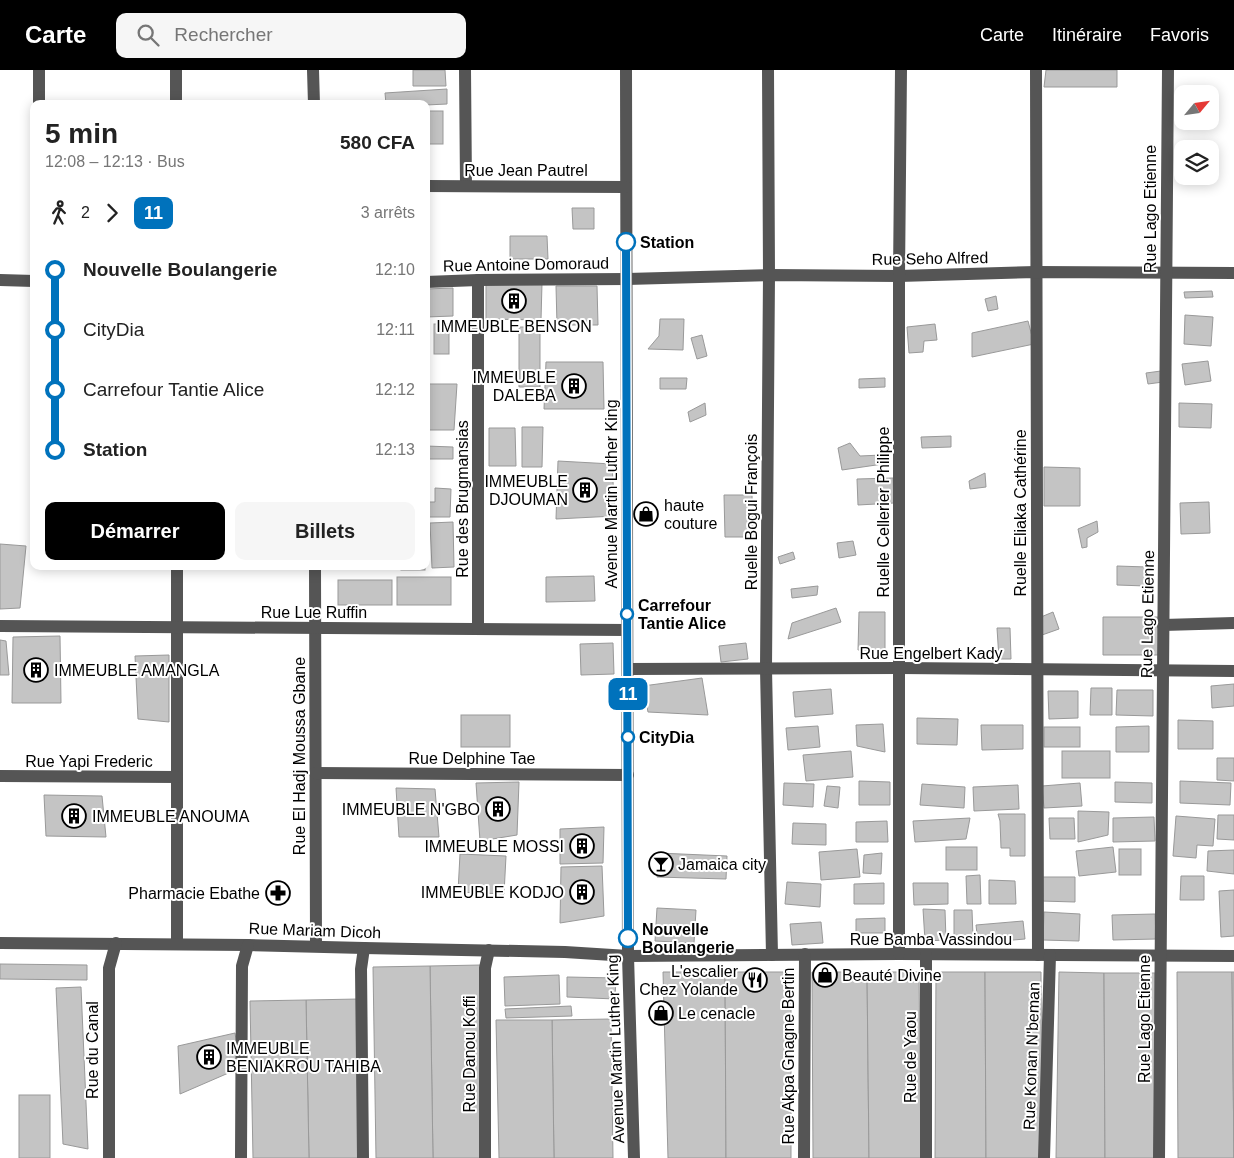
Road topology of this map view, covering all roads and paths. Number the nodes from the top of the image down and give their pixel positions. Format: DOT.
graph roads {
  1 [pos="39,70"];
  2 [pos="176,70"];
  3 [pos="314,70"];
  4 [pos="464,70"];
  5 [pos="626,70"];
  6 [pos="768,70"];
  7 [pos="901,70"];
  8 [pos="1036,70"];
  9 [pos="1168,70"];
  10 [pos="39,100"];
  11 [pos="176,100"];
  12 [pos="314,100"];
  13 [pos="430,186"];
  14 [pos="466,186"];
  15 [pos="626,187"];
  16 [pos="1036,272"];
  17 [pos="1166,273"];
  18 [pos="1234,273"];
  19 [pos="769,275"];
  20 [pos="899,276"];
  21 [pos="627,279"];
  22 [pos="0,280"];
  23 [pos="478,280"];
  24 [pos="30,281"];
  25 [pos="430,282"];
  26 [pos="177,570"];
  27 [pos="315,570"];
  28 [pos="1234,623"];
  29 [pos="1163,625"];
  30 [pos="0,626"];
  31 [pos="177,627"];
  32 [pos="315,628"];
  33 [pos="478,629"];
  34 [pos="627,630"];
  35 [pos="898,668"];
  36 [pos="628,669"];
  37 [pos="766,669"];
  38 [pos="1037,670"];
  39 [pos="1163,671"];
  40 [pos="1234,671"];
  41 [pos="315,773"];
  42 [pos="628,775"];
  43 [pos="0,776"];
  44 [pos="177,777"];
  45 [pos="0,943"];
  46 [pos="116,943"];
  47 [pos="177,944"];
  48 [pos="248,944"];
  49 [pos="316,946"];
  50 [pos="364,948"];
  51 [pos="490,950"];
  52 [pos="805,954"];
  53 [pos="899,954"];
  54 [pos="772,955"];
  55 [pos="926,955"];
  56 [pos="1044,955"];
  57 [pos="628,956"];
  58 [pos="1160,956"];
  59 [pos="1234,956"];
  60 [pos="109,1158"];
  61 [pos="241,1158"];
  62 [pos="363,1158"];
  63 [pos="486,1158"];
  64 [pos="634,1158"];
  65 [pos="804,1158"];
  66 [pos="926,1158"];
  67 [pos="1044,1158"];
  68 [pos="1159,1158"];
  1 -- 10 [label="street"];
  2 -- 11 [label="street"];
  3 -- 12 [label="street"];
  4 -- 14 [label="street"];
  5 -- 15 [label="street, Avenue Martin Luther King"];
  6 -- 19 [label="street, Ruelle Bogui François"];
  7 -- 20 [label="street, Ruelle Cellerier Philippe"];
  8 -- 16 [label="street, Ruelle Eliaka Cathérine"];
  9 -- 17 [label="street, Rue Lago Etienne"];
  13 -- 14 [label="street, Rue Jean Pautrel"];
  14 -- 15 [label="street, Rue Jean Pautrel"];
  15 -- 21 [label="street, Avenue Martin Luther King"];
  16 -- 17 [label="street, Rue Seho Alfred"];
  16 -- 20 [label="street, Rue Seho Alfred"];
  16 -- 38 [label="street, Ruelle Eliaka Cathérine"];
  17 -- 18 [label="street, Rue Seho Alfred"];
  17 -- 29 [label="street, Rue Lago Etienne"];
  19 -- 20 [label="street, Rue Seho Alfred"];
  19 -- 21 [label="street, Rue Seho Alfred"];
  19 -- 37 [label="street, Ruelle Bogui François"];
  20 -- 35 [label="street, Ruelle Cellerier Philippe"];
  21 -- 23 [label="street, Rue Antoine Domoraud"];
  21 -- 34 [label="street, Avenue Martin Luther King"];
  22 -- 24 [label="street"];
  23 -- 25 [label="street, Rue Antoine Domoraud"];
  23 -- 33 [label="street, Rue des Brugmansias"];
  26 -- 31 [label="street"];
  27 -- 32 [label="street, Rue El Hadj Moussa Gbane"];
  28 -- 29 [label="street"];
  29 -- 39 [label="street, Rue Lago Etienne"];
  30 -- 31 [label="street, Rue Lue Ruffin"];
  31 -- 32 [label="street, Rue Lue Ruffin"];
  31 -- 44 [label="street"];
  32 -- 33 [label="street, Rue Lue Ruffin"];
  32 -- 41 [label="street, Rue El Hadj Moussa Gbane"];
  33 -- 34 [label="street, Rue Lue Ruffin"];
  34 -- 36 [label="street, Avenue Martin Luther King"];
  35 -- 37 [label="street, Rue Engelbert Kady"];
  35 -- 38 [label="street, Rue Engelbert Kady"];
  35 -- 53 [label="street, Ruelle Cellerier Philippe"];
  36 -- 37 [label="street, Rue Engelbert Kady"];
  36 -- 42 [label="street, Avenue Martin Luther King"];
  37 -- 54 [label="street, Ruelle Bogui François"];
  38 -- 39 [label="street, Rue Engelbert Kady"];
  38 -- 56 [label="street, Ruelle Eliaka Cathérine"];
  39 -- 40 [label="street, Rue Engelbert Kady"];
  39 -- 58 [label="street, Rue Lago Etienne"];
  41 -- 42 [label="street, Rue Delphine Tae"];
  41 -- 49 [label="street, Rue El Hadj Moussa Gbane"];
  42 -- 57 [label="street, Avenue Martin Luther King"];
  43 -- 44 [label="street, Rue Yapi Frederic"];
  44 -- 47 [label="street"];
  45 -- 46 [label="street, Rue Mariam Dicoh"];
  46 -- 47 [label="street, Rue Mariam Dicoh"];
  46 -- 60 [label="street, Rue du Canal"];
  47 -- 48 [label="street, Rue Mariam Dicoh"];
  48 -- 49 [label="street, Rue Mariam Dicoh"];
  48 -- 61 [label="street"];
  49 -- 50 [label="street, Rue Mariam Dicoh"];
  50 -- 51 [label="street, Rue Mariam Dicoh"];
  50 -- 62 [label="street"];
  51 -- 57 [label="street, Rue Mariam Dicoh"];
  51 -- 63 [label="street, Rue Danou Koffi"];
  52 -- 53 [label="street, Rue Bamba Vassindou"];
  52 -- 54 [label="street, Rue Bamba Vassindou"];
  52 -- 65 [label="street, Rue Akpa Gnagne Bertin"];
  53 -- 55 [label="street, Rue Bamba Vassindou"];
  54 -- 57 [label="street, Rue Bamba Vassindou"];
  55 -- 56 [label="street, Rue Bamba Vassindou"];
  55 -- 66 [label="street, Rue de Yaou"];
  56 -- 58 [label="street, Rue Bamba Vassindou"];
  56 -- 67 [label="street, Rue Konan N'beman"];
  57 -- 64 [label="street, Avenue Martin Luther King"];
  58 -- 59 [label="street, Rue Bamba Vassindou"];
  58 -- 68 [label="street, Rue Lago Etienne"];
}
